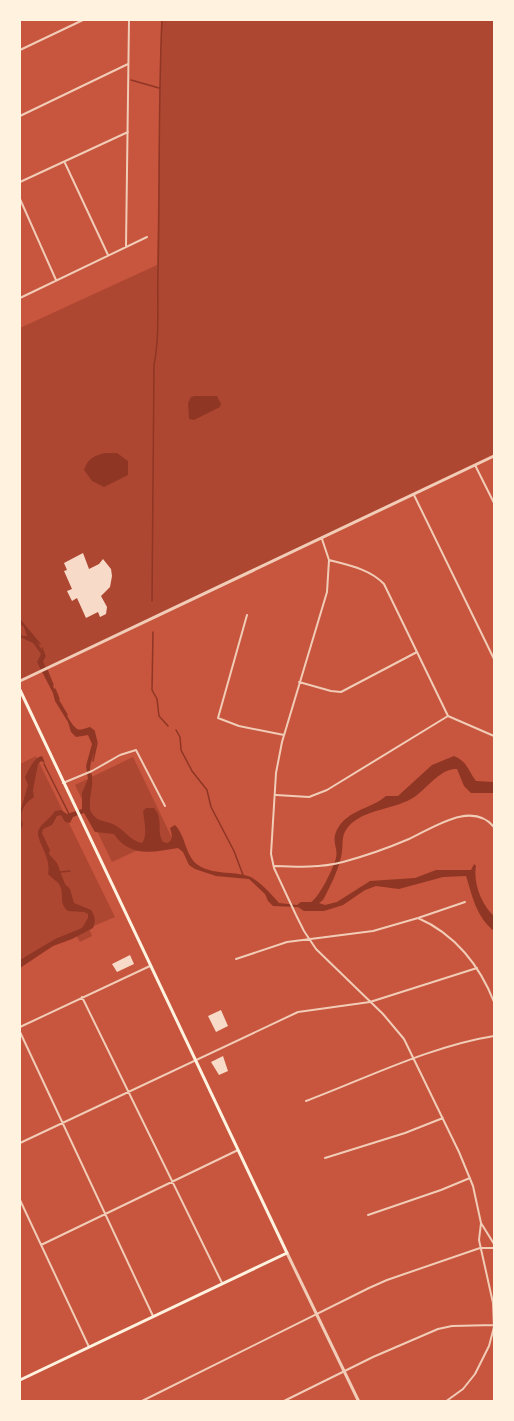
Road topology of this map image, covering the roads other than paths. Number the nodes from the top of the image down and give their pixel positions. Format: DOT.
graph roads {
  1 [pos="83,20"];
  2 [pos="129,20"];
  3 [pos="20,50"];
  4 [pos="128,64"];
  5 [pos="20,116"];
  6 [pos="128,132"];
  7 [pos="64,162"];
  8 [pos="20,182"];
  9 [pos="20,199"];
  10 [pos="147,237"];
  11 [pos="126,247"];
  12 [pos="108,255"];
  13 [pos="56,280"];
  14 [pos="20,298"];
  15 [pos="495,456"];
  16 [pos="475,465"];
  17 [pos="414,495"];
  18 [pos="495,503"];
  19 [pos="322,539"];
  20 [pos="329,560"];
  21 [pos="247,615"];
  22 [pos="417,652"];
  23 [pos="495,659"];
  24 [pos="20,681"];
  25 [pos="300,682"];
  26 [pos="20,690"];
  27 [pos="448,716"];
  28 [pos="284,735"];
  29 [pos="495,736"];
  30 [pos="63,783"];
  31 [pos="274,795"];
  32 [pos="165,806"];
  33 [pos="495,826"];
  34 [pos="274,866"];
  35 [pos="465,902"];
  36 [pos="418,918"];
  37 [pos="309,939"];
  38 [pos="236,959"];
  39 [pos="150,966"];
  40 [pos="477,968"];
  41 [pos="82,997"];
  42 [pos="370,1002"];
  43 [pos="495,1002"];
  44 [pos="20,1027"];
  45 [pos="20,1032"];
  46 [pos="495,1036"];
  47 [pos="415,1059"];
  48 [pos="194,1060"];
  49 [pos="129,1091"];
  50 [pos="306,1101"];
  51 [pos="442,1118"];
  52 [pos="62,1123"];
  53 [pos="20,1143"];
  54 [pos="238,1150"];
  55 [pos="325,1158"];
  56 [pos="470,1178"];
  57 [pos="172,1182"];
  58 [pos="20,1200"];
  59 [pos="106,1215"];
  60 [pos="368,1215"];
  61 [pos="481,1222"];
  62 [pos="41,1245"];
  63 [pos="495,1246"];
  64 [pos="480,1248"];
  65 [pos="287,1253"];
  66 [pos="222,1283"];
  67 [pos="316,1314"];
  68 [pos="153,1316"];
  69 [pos="494,1325"];
  70 [pos="90,1347"];
  71 [pos="344,1371"];
  72 [pos="20,1380"];
  73 [pos="140,1401"];
  74 [pos="282,1401"];
  75 [pos="359,1401"];
  76 [pos="445,1401"];
  1 -- 3 [label="street"];
  2 -- 4 [label="street"];
  4 -- 5 [label="street"];
  4 -- 6 [label="street"];
  6 -- 7 [label="street"];
  6 -- 11 [label="street"];
  7 -- 8 [label="street"];
  7 -- 12 [label="street"];
  9 -- 13 [label="street"];
  10 -- 11 [label="street"];
  11 -- 12 [label="street"];
  12 -- 13 [label="street"];
  13 -- 14 [label="street"];
  15 -- 16 [label="street"];
  16 -- 17 [label="street"];
  16 -- 18 [label="street"];
  17 -- 19 [label="street"];
  17 -- 23 [label="street"];
  19 -- 20 [label="street"];
  19 -- 24 [label="street"];
  20 -- 22 [label="street"];
  20 -- 25 [label="street"];
  21 -- 28 [label="street"];
  22 -- 25 [label="street"];
  22 -- 27 [label="street"];
  25 -- 28 [label="street"];
  26 -- 30 [label="main road"];
  27 -- 29 [label="street"];
  27 -- 31 [label="street"];
  28 -- 31 [label="street"];
  30 -- 32 [label="street"];
  30 -- 39 [label="main road"];
  31 -- 34 [label="street"];
  33 -- 34 [label="street"];
  34 -- 37 [label="street"];
  35 -- 36 [label="street"];
  36 -- 37 [label="street"];
  36 -- 40 [label="street"];
  37 -- 38 [label="street"];
  37 -- 42 [label="street"];
  39 -- 41 [label="street"];
  39 -- 48 [label="main road"];
  40 -- 42 [label="street"];
  40 -- 43 [label="street"];
  41 -- 44 [label="street"];
  41 -- 49 [label="street"];
  42 -- 47 [label="street"];
  42 -- 48 [label="street"];
  45 -- 52 [label="street"];
  46 -- 47 [label="street"];
  47 -- 50 [label="street"];
  47 -- 51 [label="street"];
  48 -- 49 [label="street"];
  48 -- 54 [label="main road"];
  49 -- 52 [label="street"];
  49 -- 57 [label="street"];
  51 -- 55 [label="street"];
  51 -- 56 [label="street"];
  52 -- 53 [label="street"];
  52 -- 59 [label="street"];
  54 -- 57 [label="street"];
  54 -- 65 [label="main road"];
  56 -- 60 [label="street"];
  56 -- 61 [label="street"];
  57 -- 59 [label="street"];
  57 -- 66 [label="street"];
  58 -- 62 [label="street"];
  59 -- 62 [label="street"];
  59 -- 68 [label="street"];
  61 -- 63 [label="street"];
  61 -- 64 [label="street"];
  62 -- 70 [label="street"];
  63 -- 64 [label="street"];
  64 -- 67 [label="street"];
  64 -- 69 [label="street"];
  65 -- 66 [label="main road"];
  65 -- 67 [label="street"];
  66 -- 68 [label="main road"];
  67 -- 71 [label="street"];
  67 -- 73 [label="street"];
  68 -- 70 [label="main road"];
  69 -- 71 [label="street"];
  69 -- 76 [label="street"];
  70 -- 72 [label="main road"];
  71 -- 74 [label="street"];
  71 -- 75 [label="street"];
}
